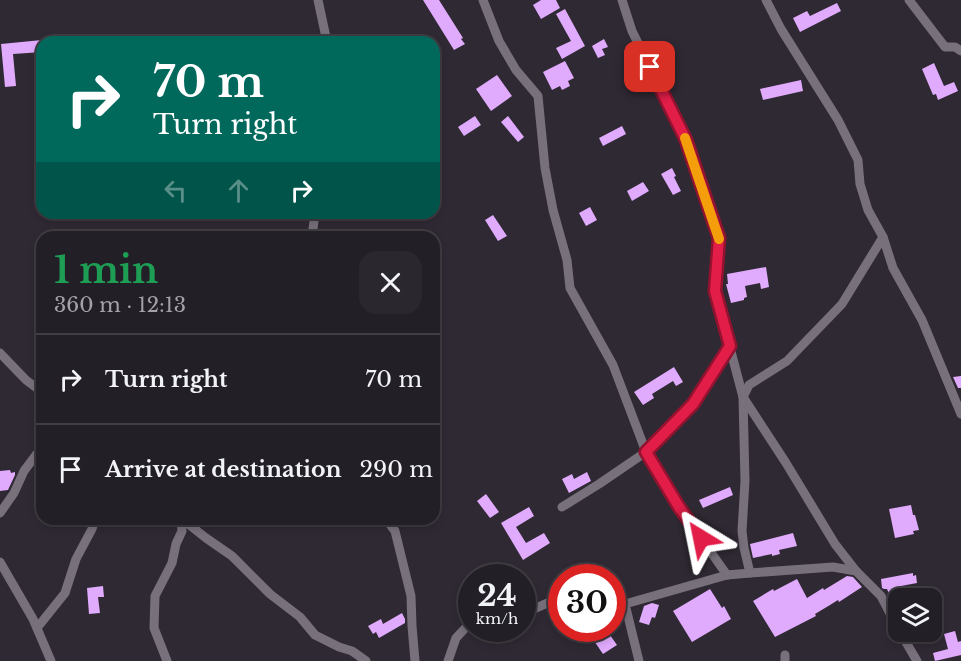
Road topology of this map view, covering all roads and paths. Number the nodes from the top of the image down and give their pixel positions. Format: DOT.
graph roads {
  1 [pos="318,0"];
  2 [pos="483,0"];
  3 [pos="622,0"];
  4 [pos="766,0"];
  5 [pos="909,0"];
  6 [pos="326,36"];
  7 [pos="961,51"];
  8 [pos="883,237"];
  9 [pos="730,346"];
  10 [pos="0,353"];
  11 [pos="36,388"];
  12 [pos="743,397"];
  13 [pos="961,414"];
  14 [pos="646,452"];
  15 [pos="36,455"];
  16 [pos="562,507"];
  17 [pos="0,513"];
  18 [pos="93,525"];
  19 [pos="182,525"];
  20 [pos="190,525"];
  21 [pos="390,525"];
  22 [pos="0,562"];
  23 [pos="856,571"];
  24 [pos="750,573"];
  25 [pos="727,575"];
  26 [pos="626,604"];
  27 [pos="626,608"];
  28 [pos="888,609"];
  29 [pos="37,628"];
  30 [pos="458,636"];
  31 [pos="906,642"];
  32 [pos="51,661"];
  33 [pos="167,661"];
  34 [pos="366,661"];
  35 [pos="415,661"];
  36 [pos="448,661"];
  37 [pos="639,661"];
  38 [pos="917,661"];
  1 -- 6 [label="street"];
  2 -- 14 [label="street"];
  3 -- 9 [label="street"];
  4 -- 8 [label="street"];
  5 -- 7 [label="street"];
  8 -- 12 [label="street"];
  8 -- 13 [label="street"];
  9 -- 12 [label="street"];
  9 -- 14 [label="street"];
  10 -- 11 [label="street"];
  12 -- 23 [label="street"];
  12 -- 24 [label="street"];
  14 -- 16 [label="street"];
  14 -- 25 [label="street"];
  15 -- 17 [label="street"];
  18 -- 29 [label="street"];
  19 -- 33 [label="street"];
  20 -- 34 [label="street"];
  21 -- 35 [label="street"];
  22 -- 29 [label="street"];
  23 -- 24 [label="street"];
  23 -- 28 [label="street"];
  24 -- 25 [label="street"];
  25 -- 26 [label="street"];
  27 -- 37 [label="street"];
  29 -- 32 [label="street"];
  30 -- 36 [label="street"];
  31 -- 38 [label="street"];
}
